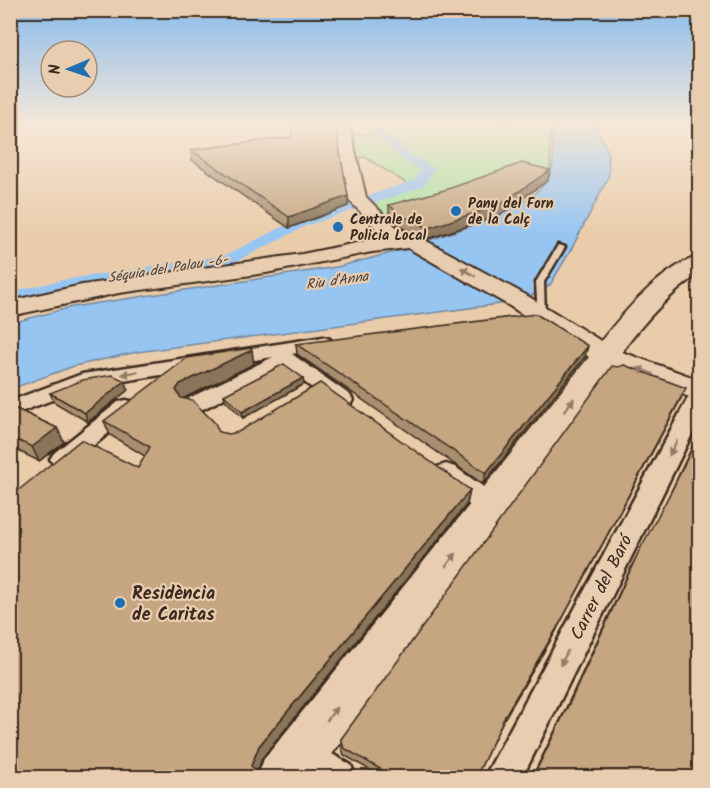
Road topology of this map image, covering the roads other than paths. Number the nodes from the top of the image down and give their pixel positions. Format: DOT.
graph roads {
  1 [pos="349,161"];
  2 [pos="385,236"];
  3 [pos="561,247"];
  4 [pos="699,263"];
  5 [pos="10,309"];
  6 [pos="637,313"];
  7 [pos="541,316"];
  8 [pos="573,335"];
  9 [pos="345,340"];
  10 [pos="282,354"];
  11 [pos="607,356"];
  12 [pos="177,365"];
  13 [pos="322,386"];
  14 [pos="699,394"];
  15 [pos="302,397"];
  16 [pos="193,405"];
  17 [pos="10,409"];
  18 [pos="361,413"];
  19 [pos="429,461"];
  20 [pos="48,471"];
  21 [pos="492,506"];
  22 [pos="292,766"];
  23 [pos="338,777"];
  24 [pos="502,777"];
  1 -- 2 [label="street"];
  2 -- 5 [label="street"];
  7 -- 2 [label="street, one-way"];
  3 -- 7 [label="lane"];
  4 -- 6 [label="street"];
  6 -- 8 [label="street"];
  6 -- 11 [label="street"];
  7 -- 8 [label="street"];
  8 -- 11 [label="street"];
  9 -- 10 [label="street"];
  10 -- 12 [label="street"];
  10 -- 13 [label="street"];
  10 -- 16 [label="street"];
  14 -- 11 [label="street, one-way"];
  21 -- 11 [label="street, one-way"];
  12 -- 17 [label="street, one-way"];
  12 -- 20 [label="street"];
  13 -- 15 [label="street"];
  13 -- 18 [label="street"];
  14 -- 24 [label="street, Carrer del Baró, one-way"];
  19 -- 21 [label="street"];
  22 -- 21 [label="street, one-way"];
  22 -- 23 [label="street"];
}
